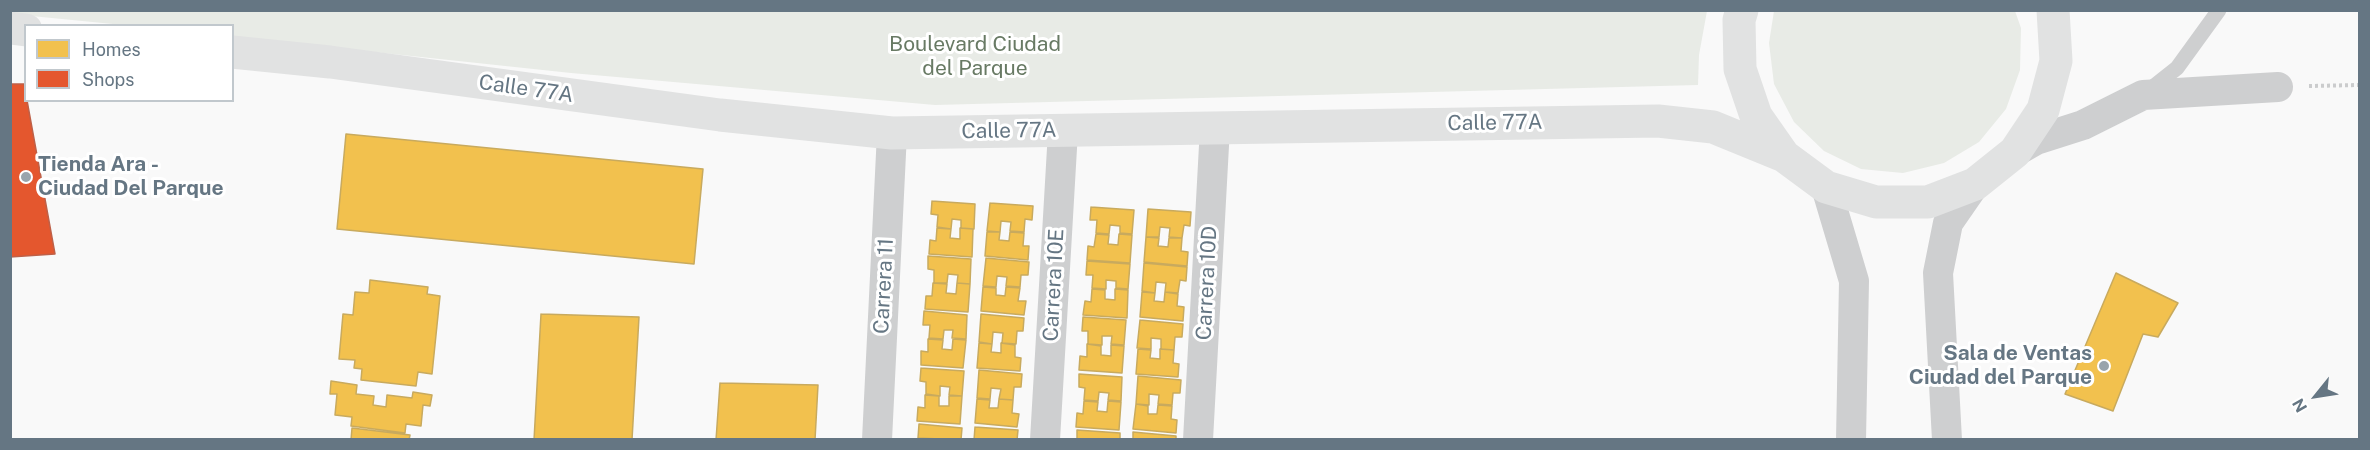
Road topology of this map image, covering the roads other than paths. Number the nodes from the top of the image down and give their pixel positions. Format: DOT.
graph roads {
  1 [pos="1742,10"];
  2 [pos="2053,10"];
  3 [pos="2219,10"];
  4 [pos="234,51"];
  5 [pos="2278,87"];
  6 [pos="2143,95"];
  7 [pos="1215,127"];
  8 [pos="1063,131"];
  9 [pos="892,133"];
  10 [pos="2015,152"];
  11 [pos="1784,156"];
  12 [pos="1976,184"];
  13 [pos="1826,187"];
  14 [pos="877,440"];
  15 [pos="1045,440"];
  16 [pos="1198,440"];
  17 [pos="1851,440"];
  18 [pos="1947,440"];
  1 -- 11 [label="street"];
  2 -- 10 [label="street"];
  3 -- 6 [label="lane"];
  4 -- 9 [label="street, Calle 77A"];
  5 -- 6 [label="street"];
  6 -- 10 [label="street"];
  7 -- 8 [label="street, Calle 77A"];
  7 -- 11 [label="street, Calle 77A"];
  7 -- 16 [label="street, Carrera 10D"];
  8 -- 9 [label="street, Calle 77A"];
  8 -- 15 [label="street, Carrera 10E"];
  9 -- 14 [label="street, Carrera 11"];
  10 -- 12 [label="street"];
  11 -- 13 [label="street"];
  12 -- 13 [label="street"];
  12 -- 18 [label="street"];
  13 -- 17 [label="street"];
}
